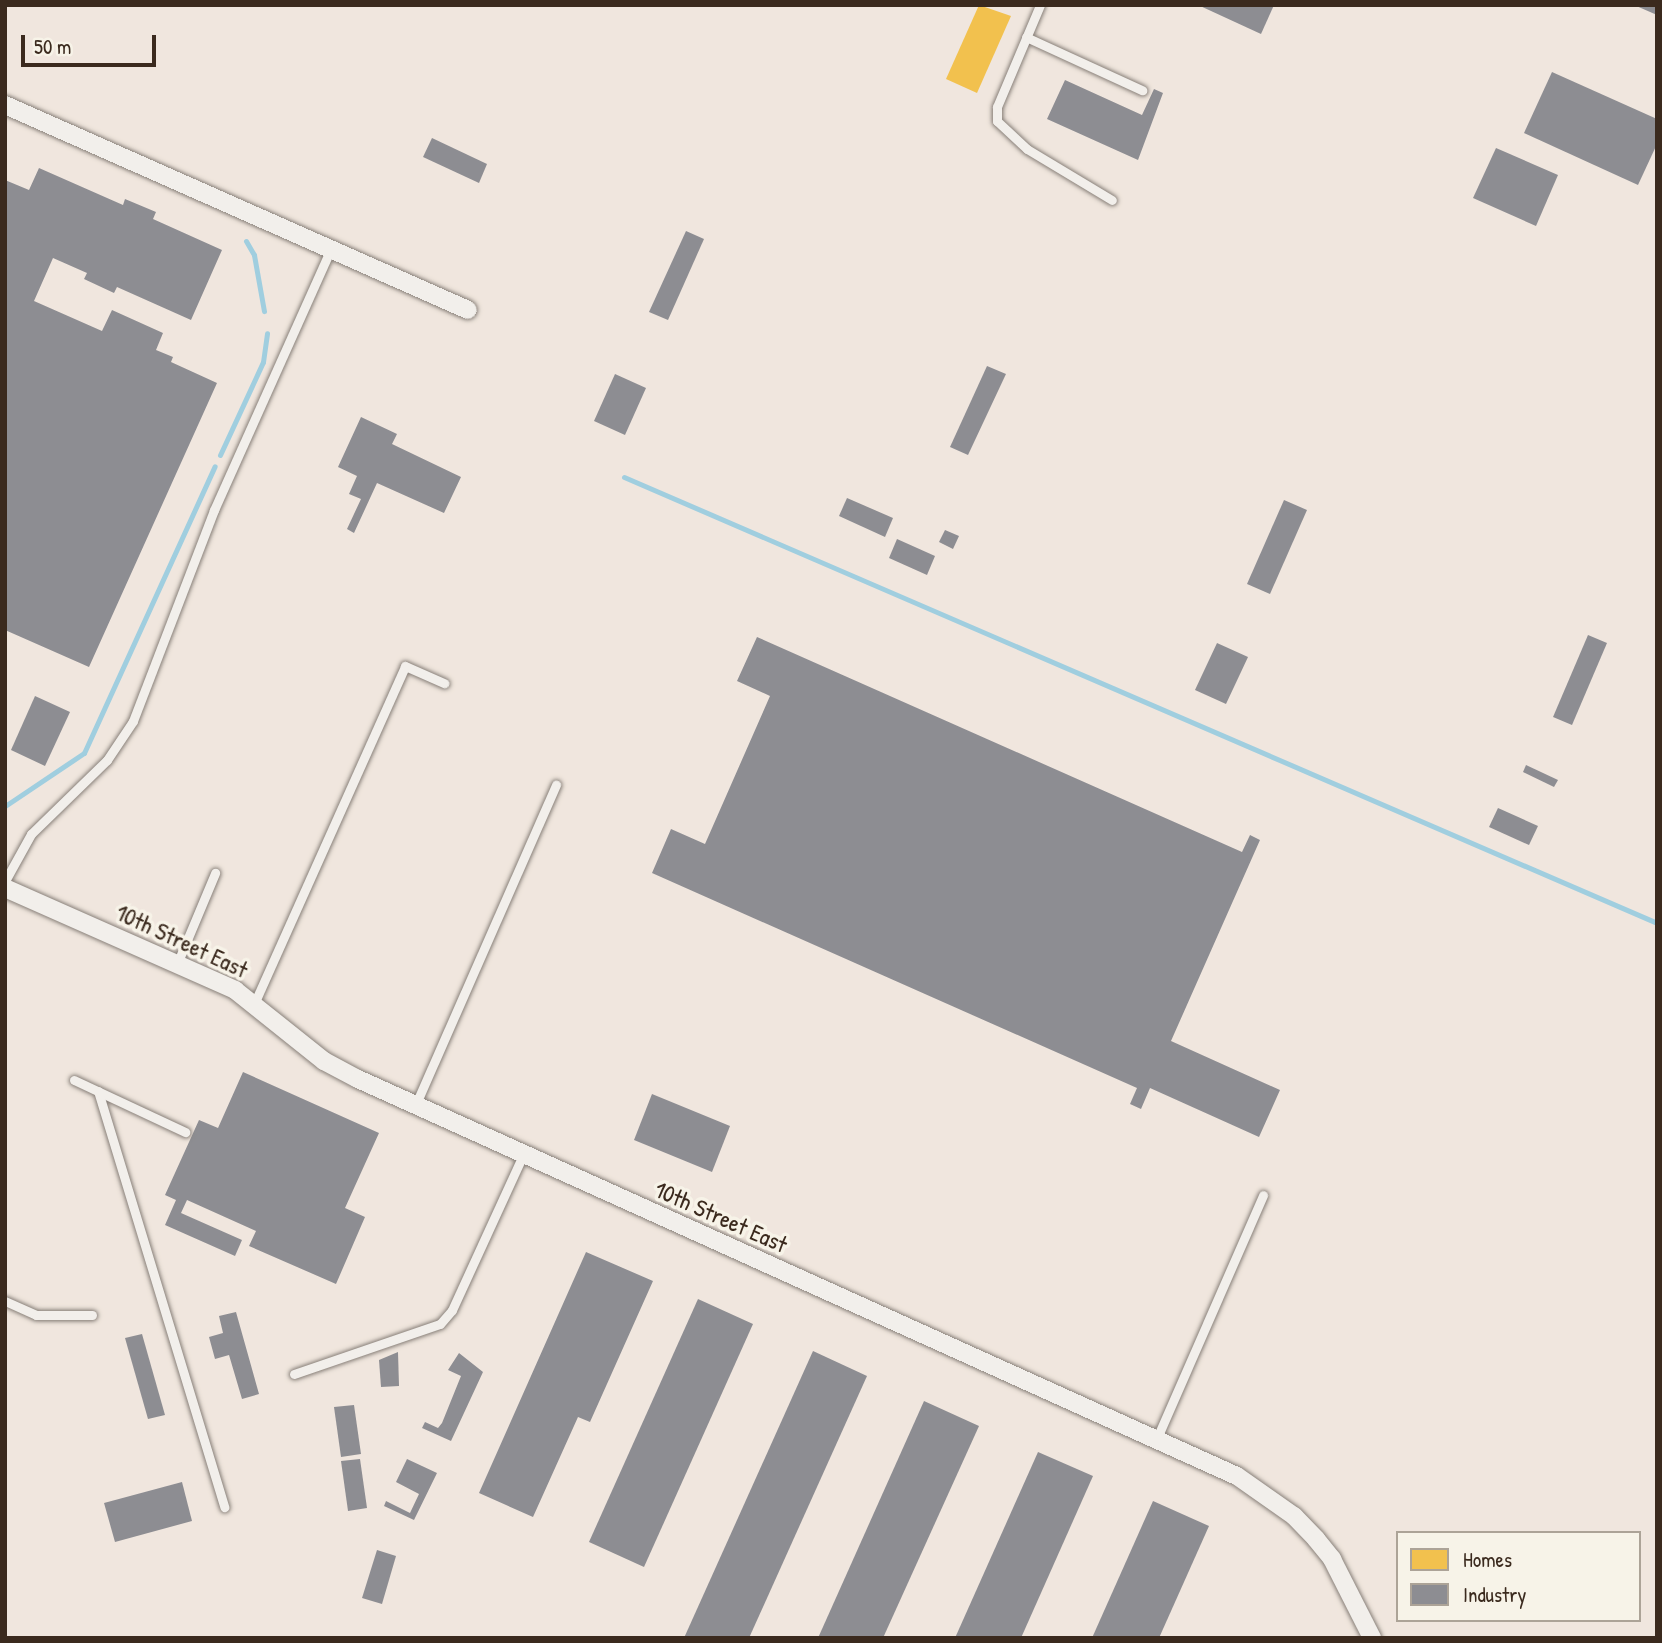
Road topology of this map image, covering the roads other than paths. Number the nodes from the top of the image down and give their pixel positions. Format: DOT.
graph roads {
  1 [pos="1041,5"];
  2 [pos="1026,37"];
  3 [pos="1142,90"];
  4 [pos="5,105"];
  5 [pos="1112,200"];
  6 [pos="331,249"];
  7 [pos="468,310"];
  8 [pos="444,683"];
  9 [pos="556,785"];
  10 [pos="215,873"];
  11 [pos="5,881"];
  12 [pos="5,888"];
  13 [pos="177,964"];
  14 [pos="254,1004"];
  15 [pos="74,1080"];
  16 [pos="98,1091"];
  17 [pos="415,1105"];
  18 [pos="185,1132"];
  19 [pos="523,1155"];
  20 [pos="1263,1195"];
  21 [pos="5,1301"];
  22 [pos="92,1315"];
  23 [pos="294,1374"];
  24 [pos="1157,1438"];
  25 [pos="224,1507"];
  26 [pos="1372,1638"];
  1 -- 2 [label="lane"];
  2 -- 3 [label="lane"];
  2 -- 5 [label="lane"];
  4 -- 6 [label="street"];
  6 -- 7 [label="street"];
  6 -- 11 [label="lane"];
  8 -- 14 [label="lane"];
  9 -- 17 [label="lane"];
  10 -- 13 [label="lane"];
  12 -- 13 [label="street, 10th Street East"];
  13 -- 14 [label="street, 10th Street East"];
  14 -- 17 [label="street, 10th Street East"];
  15 -- 16 [label="lane"];
  16 -- 18 [label="lane"];
  16 -- 25 [label="lane"];
  17 -- 19 [label="street, 10th Street East"];
  19 -- 23 [label="lane"];
  19 -- 24 [label="street, 10th Street East"];
  20 -- 24 [label="lane"];
  21 -- 22 [label="lane"];
  24 -- 26 [label="street, 10th Street East"];
}
